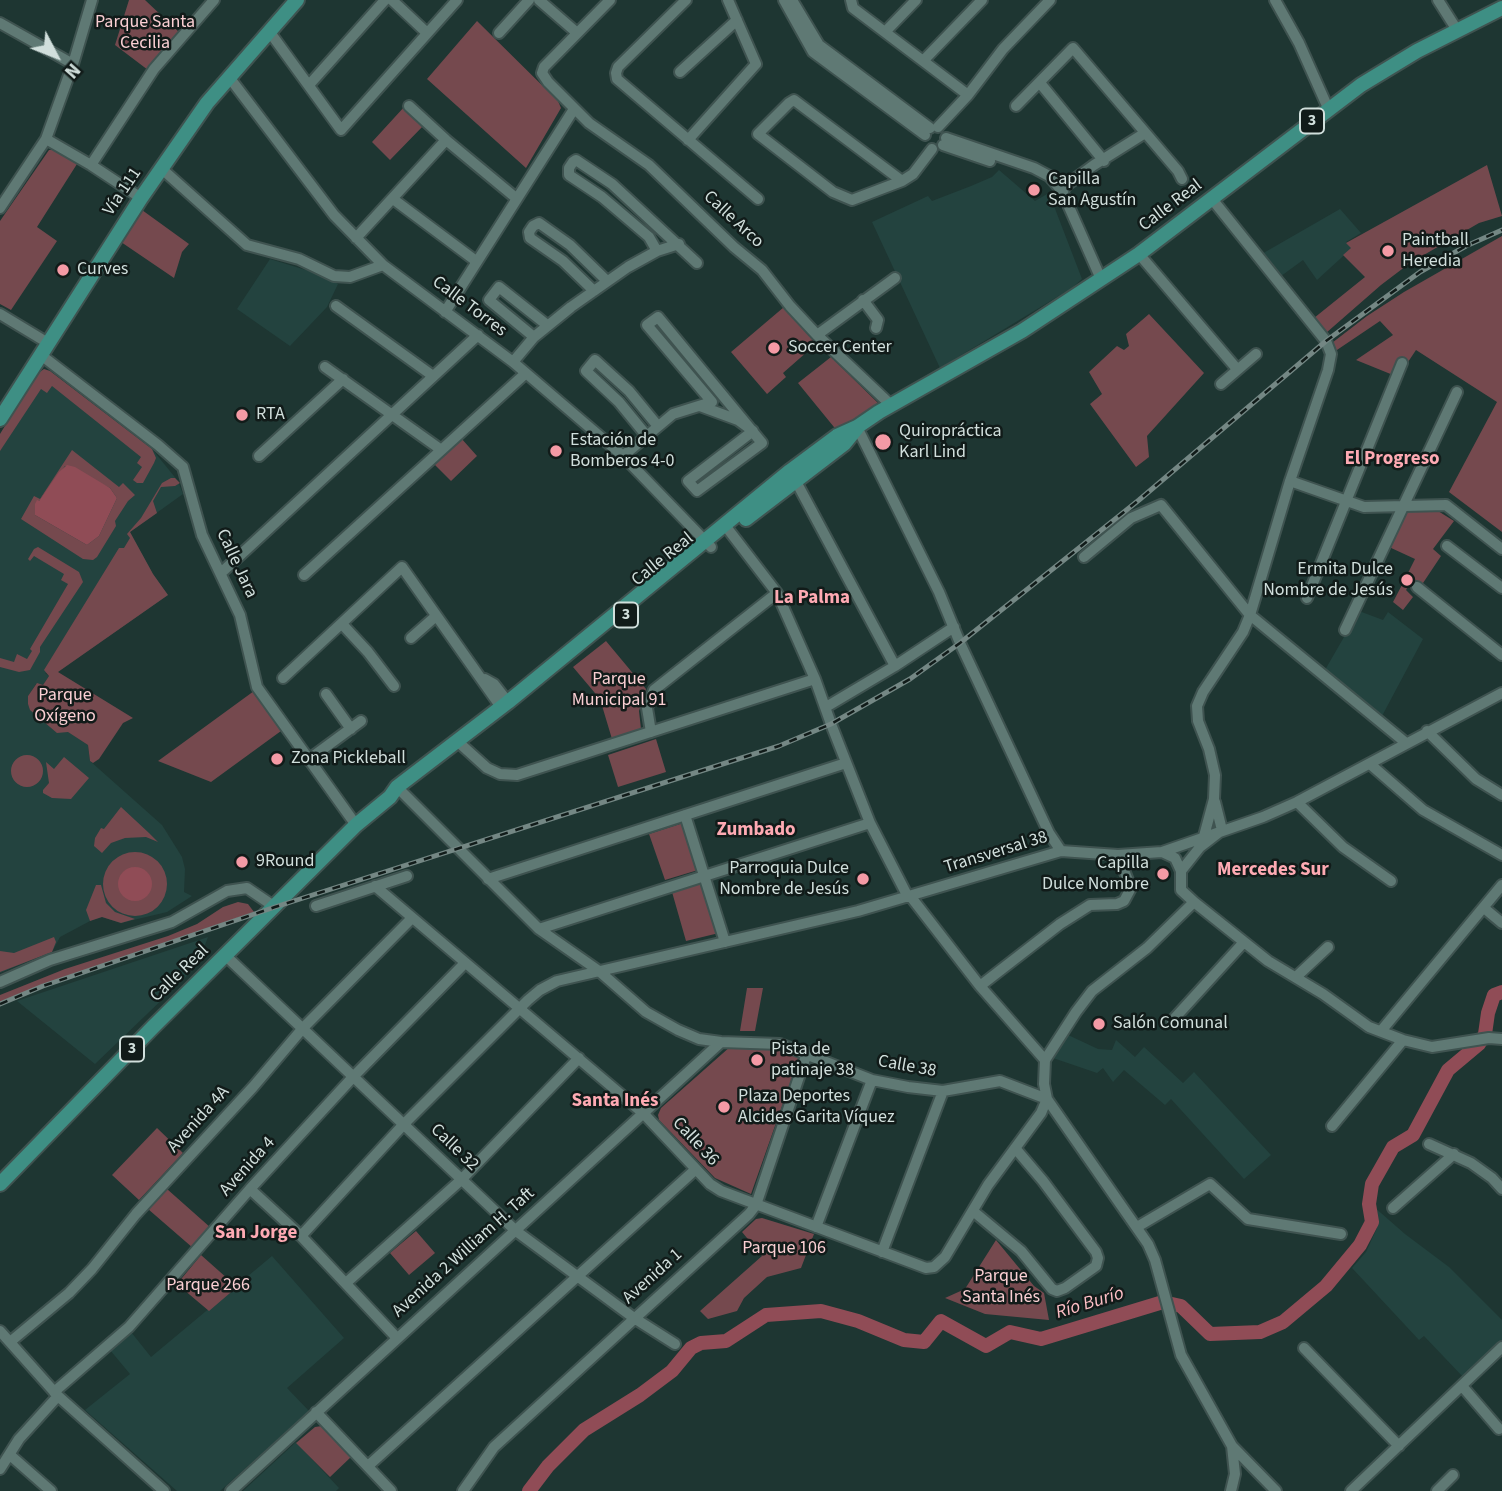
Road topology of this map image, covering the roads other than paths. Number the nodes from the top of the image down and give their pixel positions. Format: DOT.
graph roads {
  1 [pos="92,0"];
  2 [pos="214,0"];
  3 [pos="297,0"];
  4 [pos="385,0"];
  5 [pos="392,0"];
  6 [pos="457,0"];
  7 [pos="529,0"];
  8 [pos="540,0"];
  9 [pos="610,0"];
  10 [pos="686,0"];
  11 [pos="728,0"];
  12 [pos="784,0"];
  13 [pos="792,0"];
  14 [pos="851,0"];
  15 [pos="916,0"];
  16 [pos="982,0"];
  17 [pos="1050,0"];
  18 [pos="1275,0"];
  19 [pos="1438,0"];
  20 [pos="1502,8"];
  21 [pos="737,20"];
  22 [pos="0,23"];
  23 [pos="802,27"];
  24 [pos="1457,30"];
  25 [pos="269,31"];
  26 [pos="576,32"];
  27 [pos="885,32"];
  28 [pos="427,33"];
  29 [pos="499,33"];
  30 [pos="923,61"];
  31 [pos="74,64"];
  32 [pos="680,72"];
  33 [pos="229,76"];
  34 [pos="1040,83"];
  35 [pos="309,85"];
  36 [pos="968,95"];
  37 [pos="410,106"];
  38 [pos="1016,106"];
  39 [pos="1328,108"];
  40 [pos="574,109"];
  41 [pos="1145,133"];
  42 [pos="936,137"];
  43 [pos="46,139"];
  44 [pos="446,140"];
  45 [pos="688,140"];
  46 [pos="1104,161"];
  47 [pos="91,165"];
  48 [pos="162,169"];
  49 [pos="1182,179"];
  50 [pos="902,181"];
  51 [pos="612,184"];
  52 [pos="1059,193"];
  53 [pos="601,197"];
  54 [pos="141,198"];
  55 [pos="516,198"];
  56 [pos="393,199"];
  57 [pos="758,199"];
  58 [pos="1212,200"];
  59 [pos="0,208"];
  60 [pos="356,238"];
  61 [pos="678,244"];
  62 [pos="657,251"];
  63 [pos="1139,254"];
  64 [pos="476,261"];
  65 [pos="697,263"];
  66 [pos="383,265"];
  67 [pos="895,278"];
  68 [pos="1101,279"];
  69 [pos="607,281"];
  70 [pos="594,290"];
  71 [pos="863,300"];
  72 [pos="336,306"];
  73 [pos="445,312"];
  74 [pos="0,314"];
  75 [pos="547,325"];
  76 [pos="876,328"];
  77 [pos="478,335"];
  78 [pos="817,335"];
  79 [pos="534,337"];
  80 [pos="44,349"];
  81 [pos="1256,354"];
  82 [pos="513,362"];
  83 [pos="1402,363"];
  84 [pos="325,367"];
  85 [pos="1237,369"];
  86 [pos="526,373"];
  87 [pos="433,376"];
  88 [pos="343,379"];
  89 [pos="1221,384"];
  90 [pos="1457,392"];
  91 [pos="723,395"];
  92 [pos="712,402"];
  93 [pos="891,405"];
  94 [pos="700,406"];
  95 [pos="393,414"];
  96 [pos="0,419"];
  97 [pos="657,425"];
  98 [pos="857,427"];
  99 [pos="753,431"];
  100 [pos="646,435"];
  101 [pos="440,449"];
  102 [pos="259,456"];
  103 [pos="623,456"];
  104 [pos="792,475"];
  105 [pos="1290,481"];
  106 [pos="1346,501"];
  107 [pos="1402,505"];
  108 [pos="727,528"];
  109 [pos="707,544"];
  110 [pos="1447,546"];
  111 [pos="1502,549"];
  112 [pos="1084,557"];
  113 [pos="222,572"];
  114 [pos="304,575"];
  115 [pos="1417,586"];
  116 [pos="1502,588"];
  117 [pos="777,593"];
  118 [pos="1307,598"];
  119 [pos="1250,615"];
  120 [pos="436,616"];
  121 [pos="342,624"];
  122 [pos="954,627"];
  123 [pos="1345,630"];
  124 [pos="411,638"];
  125 [pos="1502,655"];
  126 [pos="895,666"];
  127 [pos="283,678"];
  128 [pos="815,678"];
  129 [pos="394,686"];
  130 [pos="1502,693"];
  131 [pos="326,694"];
  132 [pos="505,704"];
  133 [pos="826,707"];
  134 [pos="361,722"];
  135 [pos="351,729"];
  136 [pos="1427,731"];
  137 [pos="651,732"];
  138 [pos="459,743"];
  139 [pos="1406,743"];
  140 [pos="308,760"];
  141 [pos="846,764"];
  142 [pos="1370,764"];
  143 [pos="397,792"];
  144 [pos="1502,794"];
  145 [pos="1214,799"];
  146 [pos="1297,802"];
  147 [pos="685,815"];
  148 [pos="870,822"];
  149 [pos="356,825"];
  150 [pos="1222,830"];
  151 [pos="1204,836"];
  152 [pos="1061,851"];
  153 [pos="1162,852"];
  154 [pos="1118,855"];
  155 [pos="1502,855"];
  156 [pos="1181,871"];
  157 [pos="407,876"];
  158 [pos="704,877"];
  159 [pos="488,879"];
  160 [pos="1391,881"];
  161 [pos="1502,885"];
  162 [pos="375,886"];
  163 [pos="1181,890"];
  164 [pos="910,897"];
  165 [pos="1194,902"];
  166 [pos="316,906"];
  167 [pos="275,907"];
  168 [pos="1484,908"];
  169 [pos="412,918"];
  170 [pos="1175,922"];
  171 [pos="1502,923"];
  172 [pos="539,929"];
  173 [pos="725,942"];
  174 [pos="1244,942"];
  175 [pos="1328,947"];
  176 [pos="226,956"];
  177 [pos="465,963"];
  178 [pos="599,971"];
  179 [pos="1296,977"];
  180 [pos="0,982"];
  181 [pos="980,986"];
  182 [pos="520,1009"];
  183 [pos="1172,1021"];
  184 [pos="303,1028"];
  185 [pos="1381,1031"];
  186 [pos="1502,1039"];
  187 [pos="1403,1040"];
  188 [pos="721,1042"];
  189 [pos="807,1053"];
  190 [pos="579,1058"];
  191 [pos="1045,1060"];
  192 [pos="353,1077"];
  193 [pos="872,1080"];
  194 [pos="943,1091"];
  195 [pos="1047,1099"];
  196 [pos="645,1114"];
  197 [pos="404,1124"];
  198 [pos="1332,1126"];
  199 [pos="1429,1144"];
  200 [pos="1015,1148"];
  201 [pos="1454,1154"];
  202 [pos="696,1169"];
  203 [pos="461,1180"];
  204 [pos="0,1184"];
  205 [pos="250,1189"];
  206 [pos="1502,1189"];
  207 [pos="756,1205"];
  208 [pos="1393,1208"];
  209 [pos="972,1211"];
  210 [pos="816,1227"];
  211 [pos="1137,1227"];
  212 [pos="516,1231"];
  213 [pos="1341,1234"];
  214 [pos="301,1236"];
  215 [pos="882,1252"];
  216 [pos="576,1277"];
  217 [pos="346,1283"];
  218 [pos="634,1318"];
  219 [pos="0,1331"];
  220 [pos="396,1338"];
  221 [pos="10,1342"];
  222 [pos="675,1344"];
  223 [pos="1502,1347"];
  224 [pos="1304,1348"];
  225 [pos="1462,1386"];
  226 [pos="56,1394"];
  227 [pos="316,1412"];
  228 [pos="1499,1429"];
  229 [pos="1232,1446"];
  230 [pos="1399,1446"];
  231 [pos="10,1455"];
  232 [pos="368,1466"];
  233 [pos="0,1469"];
  234 [pos="1453,1475"];
  235 [pos="51,1491"];
  236 [pos="164,1491"];
  237 [pos="231,1491"];
  238 [pos="391,1491"];
  239 [pos="463,1491"];
  240 [pos="1231,1491"];
  241 [pos="1276,1491"];
  242 [pos="1351,1491"];
  243 [pos="1437,1491"];
  1 -- 31 [label="street"];
  2 -- 47 [label="street"];
  3 -- 25 [label="main road, Vía 111"];
  4 -- 35 [label="street"];
  5 -- 28 [label="street"];
  6 -- 28 [label="street"];
  7 -- 29 [label="street"];
  8 -- 26 [label="street"];
  9 -- 26 [label="street"];
  10 -- 45 [label="street"];
  11 -- 21 [label="street"];
  12 -- 23 [label="street"];
  13 -- 23 [label="street"];
  14 -- 27 [label="street"];
  15 -- 27 [label="street"];
  16 -- 30 [label="street"];
  17 -- 36 [label="street"];
  18 -- 39 [label="street"];
  19 -- 24 [label="street"];
  20 -- 24 [label="main road, Calle Real / 3"];
  21 -- 32 [label="street"];
  21 -- 45 [label="street"];
  22 -- 31 [label="street"];
  23 -- 42 [label="street"];
  24 -- 39 [label="main road, Calle Real / 3"];
  25 -- 33 [label="main road, Vía 111"];
  25 -- 35 [label="street"];
  26 -- 40 [label="street, Calle Arco"];
  27 -- 30 [label="street"];
  28 -- 35 [label="street"];
  30 -- 36 [label="street"];
  31 -- 43 [label="street"];
  33 -- 48 [label="main road, Vía 111"];
  33 -- 60 [label="street, Calle Torres"];
  34 -- 38 [label="street"];
  34 -- 41 [label="street"];
  34 -- 46 [label="street"];
  36 -- 42 [label="street"];
  37 -- 44 [label="street"];
  39 -- 58 [label="main road, Calle Real / 3"];
  40 -- 55 [label="street"];
  40 -- 78 [label="street, Calle Arco"];
  41 -- 46 [label="street"];
  41 -- 49 [label="street"];
  42 -- 50 [label="street"];
  42 -- 52 [label="street"];
  43 -- 47 [label="street"];
  43 -- 59 [label="street"];
  44 -- 55 [label="street"];
  44 -- 56 [label="street"];
  45 -- 57 [label="street"];
  46 -- 52 [label="street"];
  47 -- 54 [label="street"];
  48 -- 54 [label="main road, Vía 111"];
  48 -- 66 [label="street"];
  50 -- 50 [label="street"];
  51 -- 53 [label="street"];
  51 -- 53 [label="street"];
  51 -- 61 [label="street"];
  52 -- 68 [label="street"];
  53 -- 62 [label="street"];
  54 -- 80 [label="main road, Vía 111"];
  55 -- 64 [label="street"];
  56 -- 60 [label="street"];
  56 -- 64 [label="street"];
  58 -- 63 [label="main road, Calle Real / 3"];
  58 -- 105 [label="street"];
  60 -- 66 [label="street, Calle Torres"];
  61 -- 62 [label="street"];
  61 -- 65 [label="street"];
  62 -- 69 [label="street"];
  63 -- 68 [label="main road, Calle Real / 3"];
  63 -- 85 [label="street"];
  64 -- 73 [label="street"];
  66 -- 73 [label="street, Calle Torres"];
  67 -- 71 [label="street"];
  68 -- 93 [label="main road, Calle Real / 3"];
  69 -- 70 [label="street"];
  69 -- 70 [label="street"];
  70 -- 75 [label="street"];
  71 -- 76 [label="street"];
  71 -- 78 [label="street"];
  72 -- 87 [label="street"];
  73 -- 77 [label="street, Calle Torres"];
  74 -- 80 [label="street, Calle Jara"];
  75 -- 79 [label="street"];
  75 -- 79 [label="street"];
  77 -- 82 [label="street, Calle Torres"];
  77 -- 87 [label="street"];
  78 -- 93 [label="street, Calle Arco"];
  79 -- 82 [label="street"];
  80 -- 96 [label="main road, Vía 111"];
  80 -- 113 [label="street, Calle Jara"];
  81 -- 85 [label="street"];
  82 -- 86 [label="street, Calle Torres"];
  83 -- 106 [label="street"];
  84 -- 88 [label="street"];
  85 -- 89 [label="street"];
  86 -- 101 [label="street"];
  86 -- 103 [label="street, Calle Torres"];
  87 -- 95 [label="street"];
  88 -- 95 [label="street"];
  88 -- 102 [label="street"];
  90 -- 107 [label="street"];
  91 -- 92 [label="street"];
  91 -- 92 [label="street"];
  91 -- 99 [label="street"];
  92 -- 94 [label="street"];
  93 -- 98 [label="main road, Calle Real / 3"];
  94 -- 97 [label="street"];
  94 -- 99 [label="street"];
  95 -- 101 [label="street"];
  95 -- 113 [label="street"];
  97 -- 100 [label="street"];
  97 -- 100 [label="street"];
  98 -- 104 [label="main road, Calle Real / 3"];
  98 -- 122 [label="street"];
  99 -- 99 [label="street"];
  100 -- 103 [label="street"];
  101 -- 114 [label="street"];
  103 -- 109 [label="street, Calle Torres"];
  104 -- 108 [label="main road, Calle Real / 3"];
  104 -- 126 [label="street"];
  105 -- 106 [label="street"];
  105 -- 119 [label="street"];
  106 -- 107 [label="street"];
  106 -- 118 [label="street"];
  107 -- 111 [label="street"];
  107 -- 123 [label="street"];
  108 -- 109 [label="main road, Calle Real / 3"];
  108 -- 117 [label="street"];
  109 -- 132 [label="main road, Calle Real / 3"];
  109 -- 138 [label="main road, Calle Real / 3"];
  110 -- 116 [label="street"];
  112 -- 119 [label="street"];
  113 -- 140 [label="street, Calle Jara"];
  115 -- 125 [label="street"];
  117 -- 128 [label="street"];
  117 -- 137 [label="street"];
  119 -- 139 [label="street"];
  119 -- 145 [label="street"];
  120 -- 121 [label="street"];
  120 -- 124 [label="street"];
  120 -- 132 [label="street"];
  121 -- 127 [label="street"];
  121 -- 129 [label="street"];
  122 -- 126 [label="street"];
  122 -- 152 [label="street"];
  126 -- 133 [label="street"];
  128 -- 133 [label="street"];
  128 -- 137 [label="street"];
  130 -- 136 [label="street, Transversal 38"];
  131 -- 135 [label="street"];
  132 -- 138 [label="main road, Calle Real / 3"];
  133 -- 141 [label="street"];
  134 -- 135 [label="street"];
  135 -- 140 [label="street"];
  136 -- 139 [label="street, Transversal 38"];
  136 -- 144 [label="street"];
  137 -- 138 [label="street"];
  138 -- 143 [label="main road, Calle Real / 3"];
  139 -- 142 [label="street, Transversal 38"];
  140 -- 149 [label="street, Calle Jara"];
  141 -- 147 [label="street"];
  141 -- 148 [label="street"];
  142 -- 146 [label="street, Transversal 38"];
  142 -- 155 [label="street"];
  143 -- 149 [label="main road, Calle Real / 3"];
  143 -- 159 [label="street, Calle 38"];
  145 -- 150 [label="street"];
  145 -- 151 [label="street"];
  146 -- 150 [label="street, Transversal 38"];
  146 -- 160 [label="street"];
  147 -- 158 [label="street"];
  147 -- 159 [label="street"];
  148 -- 158 [label="street"];
  148 -- 164 [label="street"];
  149 -- 167 [label="main road, Calle Real / 3"];
  150 -- 151 [label="street, Transversal 38"];
  150 -- 156 [label="street"];
  151 -- 153 [label="street, Transversal 38"];
  152 -- 154 [label="street, Transversal 38"];
  152 -- 164 [label="street, Transversal 38"];
  153 -- 154 [label="street, Transversal 38"];
  153 -- 156 [label="street"];
  154 -- 181 [label="street"];
  156 -- 163 [label="street"];
  157 -- 162 [label="street"];
  158 -- 172 [label="street"];
  158 -- 173 [label="street"];
  159 -- 172 [label="street, Calle 38"];
  161 -- 168 [label="street"];
  162 -- 166 [label="street"];
  162 -- 169 [label="street, Calle 36"];
  163 -- 165 [label="street"];
  163 -- 170 [label="street"];
  164 -- 173 [label="street, Transversal 38"];
  164 -- 181 [label="street"];
  165 -- 170 [label="street"];
  165 -- 174 [label="street"];
  167 -- 176 [label="main road, Calle Real / 3"];
  167 -- 180 [label="street"];
  168 -- 171 [label="street"];
  168 -- 185 [label="street"];
  169 -- 177 [label="street, Calle 36"];
  169 -- 184 [label="street, Avenida 4A"];
  170 -- 191 [label="street"];
  172 -- 178 [label="street, Calle 38"];
  173 -- 178 [label="street, Transversal 38"];
  174 -- 179 [label="street"];
  174 -- 183 [label="street"];
  175 -- 179 [label="street"];
  176 -- 184 [label="street, Calle 32"];
  176 -- 204 [label="main road, Calle Real / 3"];
  177 -- 182 [label="street, Calle 36"];
  177 -- 192 [label="street, Avenida 4"];
  178 -- 182 [label="street, Transversal 38"];
  178 -- 188 [label="street, Calle 38"];
  179 -- 185 [label="street"];
  181 -- 191 [label="street"];
  182 -- 190 [label="street, Calle 36"];
  182 -- 197 [label="street, Transversal 38"];
  184 -- 192 [label="street, Calle 32"];
  184 -- 221 [label="street, Avenida 4A"];
  185 -- 187 [label="street"];
  186 -- 187 [label="street"];
  187 -- 198 [label="street"];
  188 -- 189 [label="street, Calle 38"];
  188 -- 196 [label="street, Avenida 2 William H. Taft"];
  189 -- 193 [label="street, Calle 38"];
  189 -- 207 [label="street, Avenida 1"];
  190 -- 196 [label="street, Calle 36"];
  190 -- 203 [label="street"];
  191 -- 195 [label="street"];
  192 -- 197 [label="street, Calle 32"];
  192 -- 205 [label="street, Avenida 4"];
  193 -- 194 [label="street, Calle 38"];
  193 -- 210 [label="street"];
  194 -- 195 [label="street, Calle 38"];
  194 -- 215 [label="street"];
  195 -- 200 [label="street"];
  195 -- 211 [label="street"];
  196 -- 202 [label="street, Calle 36"];
  196 -- 212 [label="street, Avenida 2 William H. Taft"];
  197 -- 203 [label="street, Calle 32"];
  197 -- 214 [label="street, Transversal 38"];
  199 -- 201 [label="street"];
  200 -- 209 [label="street"];
  200 -- 209 [label="street"];
  201 -- 206 [label="street"];
  201 -- 208 [label="street"];
  202 -- 207 [label="street, Calle 36"];
  202 -- 216 [label="street"];
  203 -- 212 [label="street, Calle 32"];
  203 -- 217 [label="street"];
  205 -- 214 [label="street"];
  205 -- 226 [label="street, Avenida 4"];
  207 -- 210 [label="street, Calle 36"];
  207 -- 218 [label="street, Avenida 1"];
  209 -- 215 [label="street, Calle 36"];
  210 -- 215 [label="street, Calle 36"];
  211 -- 213 [label="street"];
  211 -- 229 [label="street"];
  212 -- 216 [label="street, Calle 32"];
  212 -- 220 [label="street, Avenida 2 William H. Taft"];
  214 -- 217 [label="street"];
  216 -- 218 [label="street, Calle 32"];
  216 -- 232 [label="street"];
  217 -- 220 [label="street"];
  218 -- 222 [label="street, Calle 32"];
  218 -- 239 [label="street, Avenida 1"];
  219 -- 221 [label="street"];
  220 -- 227 [label="street, Avenida 2 William H. Taft"];
  221 -- 226 [label="street"];
  223 -- 225 [label="street"];
  224 -- 230 [label="street"];
  225 -- 228 [label="street"];
  225 -- 230 [label="street"];
  226 -- 231 [label="street, Avenida 4"];
  226 -- 236 [label="street"];
  227 -- 232 [label="street"];
  227 -- 237 [label="street, Avenida 2 William H. Taft"];
  229 -- 240 [label="street"];
  229 -- 241 [label="street"];
  230 -- 242 [label="street"];
  231 -- 233 [label="street, Avenida 4"];
  231 -- 235 [label="street"];
  232 -- 238 [label="street"];
  234 -- 243 [label="street"];
}
